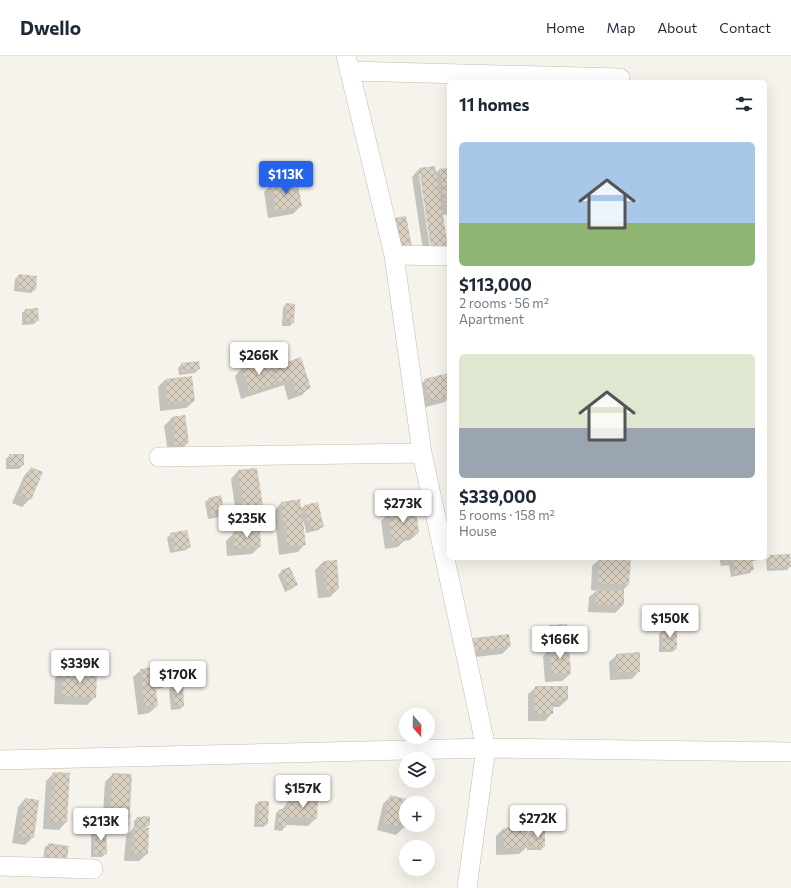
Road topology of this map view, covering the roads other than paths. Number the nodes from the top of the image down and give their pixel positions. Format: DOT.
graph roads {
  1 [pos="347,63"];
  2 [pos="620,78"];
  3 [pos="394,255"];
  4 [pos="447,256"];
  5 [pos="422,453"];
  6 [pos="159,457"];
  7 [pos="486,748"];
  8 [pos="791,752"];
  9 [pos="0,760"];
  10 [pos="0,866"];
  11 [pos="93,869"];
  12 [pos="467,888"];
  1 -- 2 [label="street"];
  1 -- 3 [label="street"];
  3 -- 4 [label="street"];
  3 -- 5 [label="street"];
  5 -- 6 [label="street"];
  5 -- 7 [label="street"];
  7 -- 8 [label="street"];
  7 -- 9 [label="street"];
  7 -- 12 [label="street"];
  10 -- 11 [label="street"];
}
